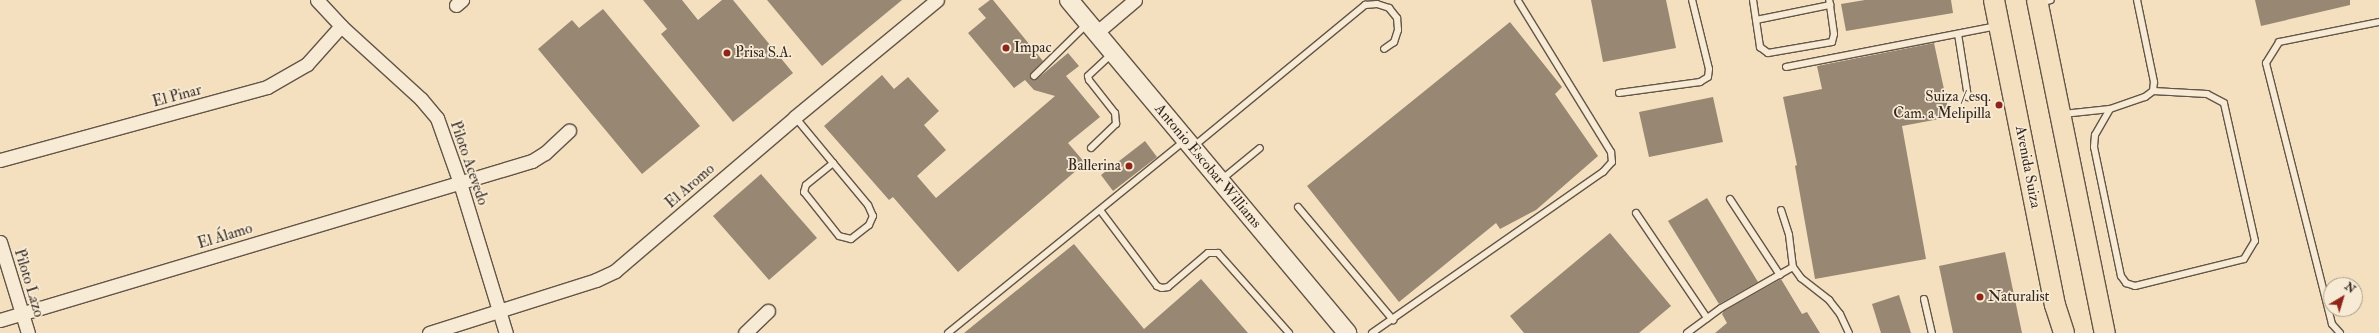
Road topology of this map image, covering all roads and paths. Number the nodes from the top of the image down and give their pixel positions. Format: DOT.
graph roads {
  1 [pos="317,0"];
  2 [pos="937,0"];
  3 [pos="1135,0"];
  4 [pos="1692,0"];
  5 [pos="1753,0"];
  6 [pos="1994,0"];
  7 [pos="2137,0"];
  8 [pos="1071,1"];
  9 [pos="1518,1"];
  10 [pos="2042,1"];
  11 [pos="1829,2"];
  12 [pos="1756,20"];
  13 [pos="2379,22"];
  14 [pos="341,26"];
  15 [pos="1999,26"];
  16 [pos="1092,28"];
  17 [pos="1958,34"];
  18 [pos="1384,50"];
  19 [pos="1113,53"];
  20 [pos="1786,67"];
  21 [pos="1034,76"];
  22 [pos="2153,91"];
  23 [pos="1619,93"];
  24 [pos="1968,97"];
  25 [pos="2110,109"];
  26 [pos="2061,115"];
  27 [pos="795,117"];
  28 [pos="569,131"];
  29 [pos="1189,144"];
  30 [pos="1091,148"];
  31 [pos="1260,148"];
  32 [pos="0,160"];
  33 [pos="833,163"];
  34 [pos="1220,181"];
  35 [pos="460,183"];
  36 [pos="1730,199"];
  37 [pos="1298,207"];
  38 [pos="1100,210"];
  39 [pos="1781,210"];
  40 [pos="1636,213"];
  41 [pos="0,242"];
  42 [pos="1793,267"];
  43 [pos="1780,275"];
  44 [pos="1924,299"];
  45 [pos="2055,305"];
  46 [pos="768,311"];
  47 [pos="499,312"];
  48 [pos="22,313"];
  49 [pos="1707,318"];
  50 [pos="0,320"];
  51 [pos="1393,320"];
  52 [pos="1341,329"];
  53 [pos="28,333"];
  54 [pos="429,333"];
  55 [pos="506,333"];
  56 [pos="745,333"];
  57 [pos="948,333"];
  58 [pos="1289,333"];
  59 [pos="1372,333"];
  60 [pos="1688,333"];
  61 [pos="1849,333"];
  62 [pos="1932,333"];
  63 [pos="2058,333"];
  64 [pos="2064,333"];
  65 [pos="2105,333"];
  66 [pos="2340,333"];
  1 -- 14 [label="street, Piloto Acevedo"];
  2 -- 27 [label="street, El Aromo"];
  3 -- 16 [label="street"];
  4 -- 23 [label="lane"];
  5 -- 12 [label="lane"];
  6 -- 15 [label="main road, Avenida Suiza"];
  7 -- 22 [label="lane"];
  8 -- 16 [label="street, Antonio Escobar Williams"];
  9 -- 51 [label="lane"];
  10 -- 26 [label="main road"];
  11 -- 12 [label="lane"];
  11 -- 12 [label="lane"];
  13 -- 66 [label="lane"];
  14 -- 32 [label="street, El Pinar"];
  14 -- 35 [label="street, Piloto Acevedo"];
  15 -- 17 [label="lane"];
  15 -- 45 [label="main road, Avenida Suiza"];
  16 -- 19 [label="street, Antonio Escobar Williams"];
  16 -- 21 [label="lane"];
  17 -- 20 [label="lane"];
  17 -- 24 [label="lane"];
  18 -- 29 [label="lane"];
  19 -- 29 [label="street, Antonio Escobar Williams"];
  19 -- 30 [label="lane"];
  22 -- 25 [label="lane"];
  22 -- 25 [label="lane"];
  25 -- 26 [label="lane"];
  26 -- 65 [label="main road"];
  27 -- 33 [label="lane"];
  27 -- 47 [label="street, El Aromo"];
  28 -- 35 [label="street, El Álamo"];
  29 -- 34 [label="street, Antonio Escobar Williams"];
  29 -- 38 [label="lane"];
  31 -- 34 [label="lane"];
  33 -- 33 [label="lane"];
  34 -- 52 [label="street, Antonio Escobar Williams"];
  35 -- 47 [label="street, Piloto Acevedo"];
  35 -- 48 [label="street, El Álamo"];
  36 -- 43 [label="lane"];
  37 -- 51 [label="lane"];
  38 -- 57 [label="lane"];
  38 -- 58 [label="lane"];
  39 -- 42 [label="lane"];
  40 -- 49 [label="lane"];
  41 -- 48 [label="street, Piloto Lazo"];
  42 -- 43 [label="lane"];
  42 -- 61 [label="lane"];
  43 -- 49 [label="lane"];
  44 -- 62 [label="lane"];
  45 -- 63 [label="main road"];
  45 -- 64 [label="main road, Avenida Suiza"];
  46 -- 56 [label="street"];
  47 -- 54 [label="street, El Aromo"];
  47 -- 55 [label="street, Piloto Acevedo"];
  48 -- 50 [label="street, El Álamo"];
  48 -- 53 [label="street, Piloto Lazo"];
  49 -- 60 [label="lane"];
  51 -- 59 [label="lane"];
}
